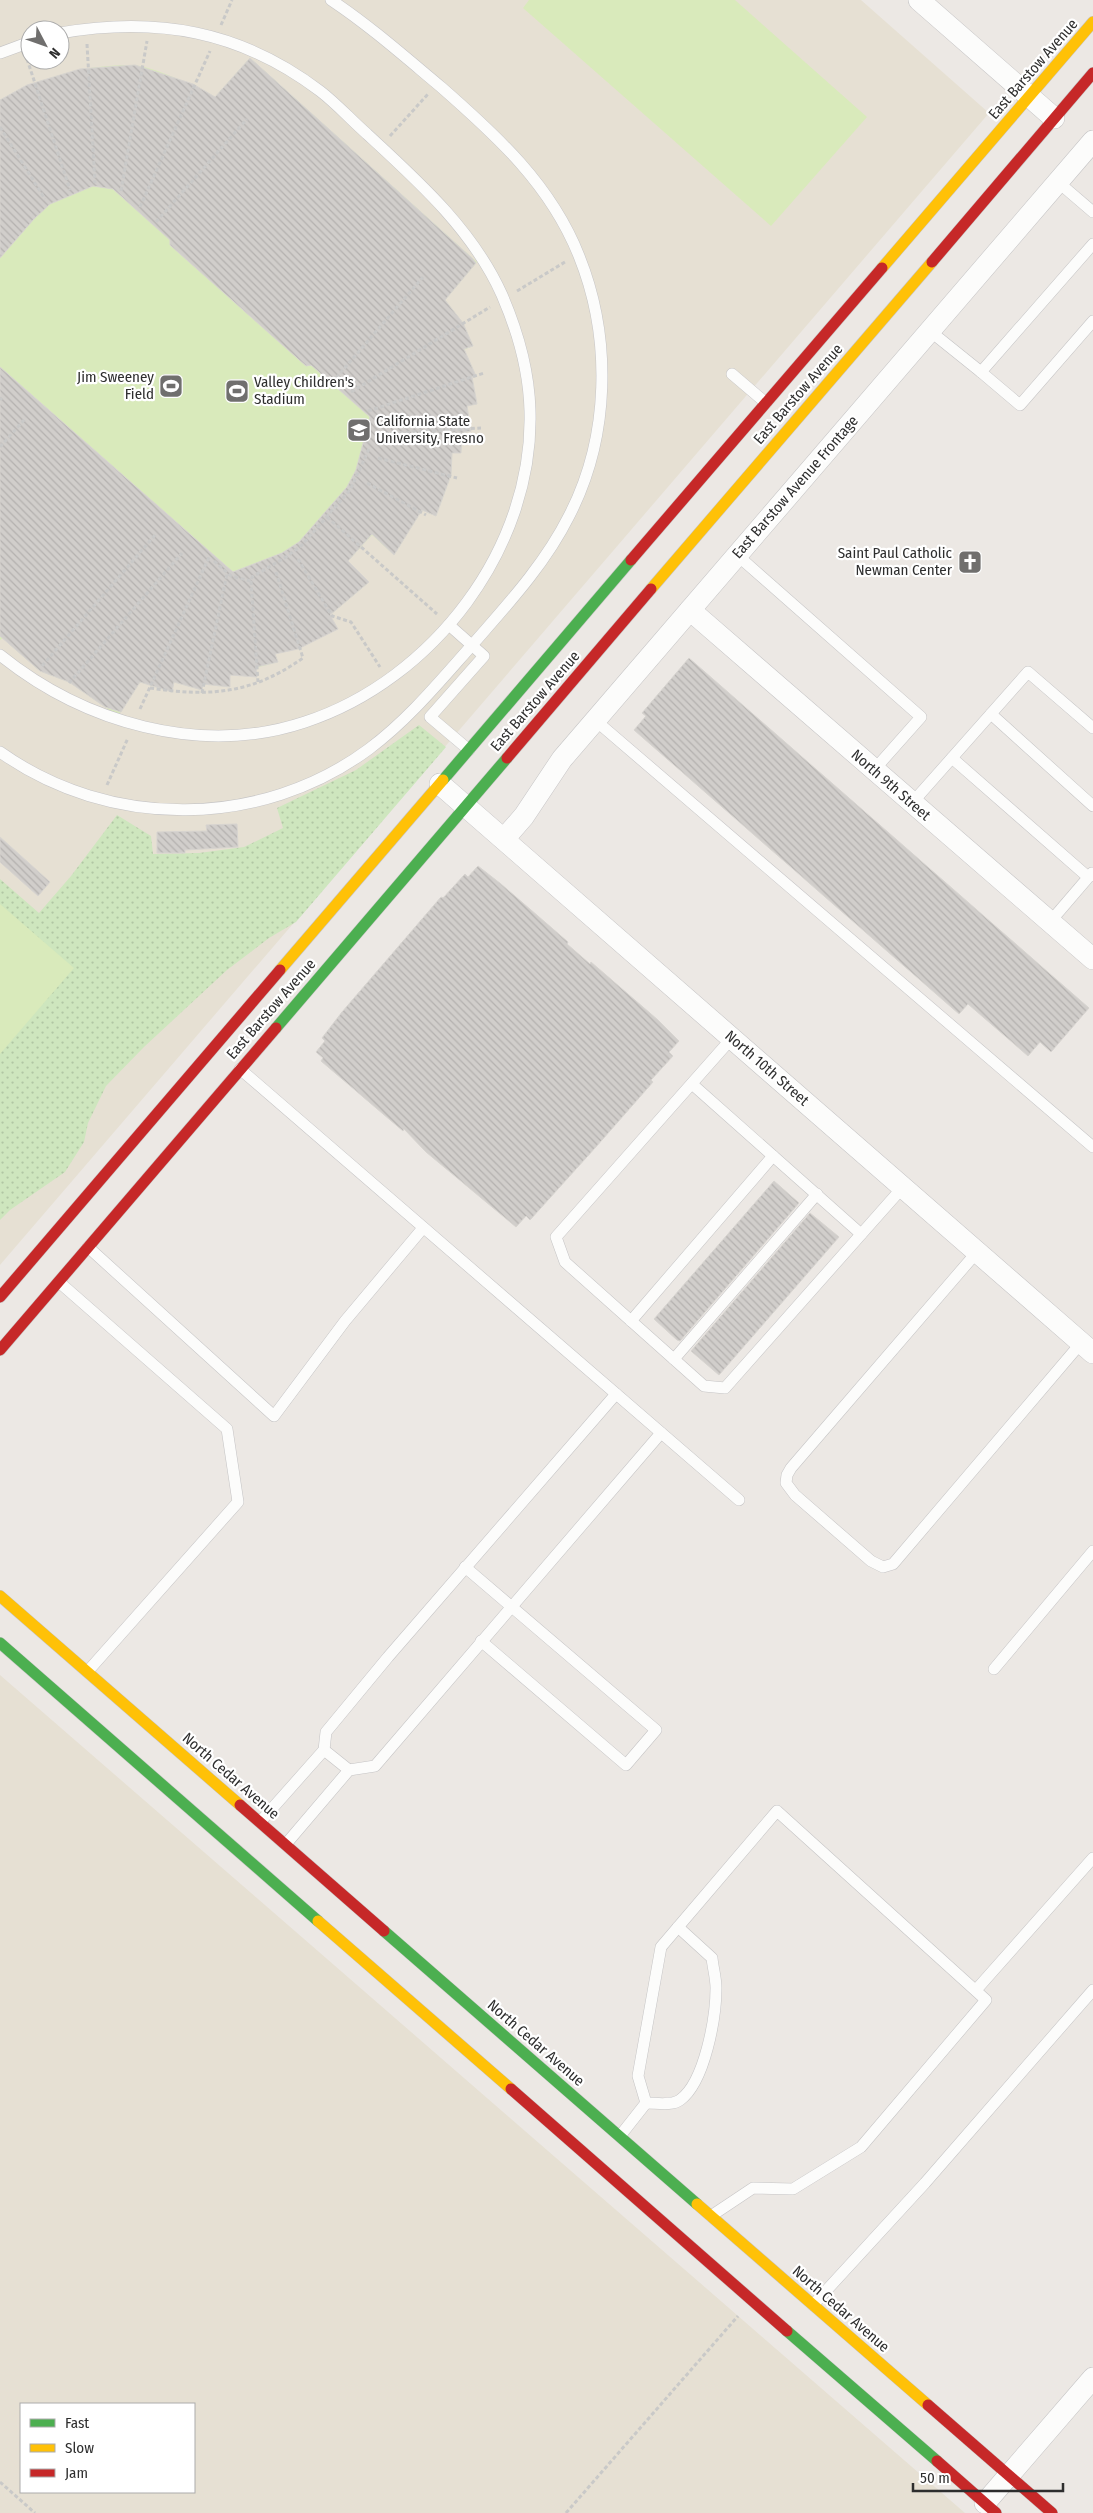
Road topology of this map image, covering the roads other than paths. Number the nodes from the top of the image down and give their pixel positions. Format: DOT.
graph roads {
  1 [pos="330,0"];
  2 [pos="919,0"];
  3 [pos="1093,22"];
  4 [pos="70,31"];
  5 [pos="20,45"];
  6 [pos="0,53"];
  7 [pos="1093,73"];
  8 [pos="1029,96"];
  9 [pos="1054,118"];
  10 [pos="1093,141"];
  11 [pos="1058,182"];
  12 [pos="1093,212"];
  13 [pos="1093,244"];
  14 [pos="1093,321"];
  15 [pos="930,331"];
  16 [pos="981,372"];
  17 [pos="732,374"];
  18 [pos="766,403"];
  19 [pos="737,555"];
  20 [pos="690,610"];
  21 [pos="449,625"];
  22 [pos="472,645"];
  23 [pos="0,655"];
  24 [pos="990,714"];
  25 [pos="595,720"];
  26 [pos="1093,728"];
  27 [pos="469,750"];
  28 [pos="0,752"];
  29 [pos="952,758"];
  30 [pos="874,770"];
  31 [pos="440,784"];
  32 [pos="912,803"];
  33 [pos="465,805"];
  34 [pos="1093,806"];
  35 [pos="504,839"];
  36 [pos="1091,874"];
  37 [pos="1050,922"];
  38 [pos="1093,959"];
  39 [pos="732,1038"];
  40 [pos="240,1069"];
  41 [pos="692,1084"];
  42 [pos="1093,1147"];
  43 [pos="773,1156"];
  44 [pos="903,1187"];
  45 [pos="817,1194"];
  46 [pos="423,1228"];
  47 [pos="861,1234"];
  48 [pos="88,1247"];
  49 [pos="977,1252"];
  50 [pos="59,1282"];
  51 [pos="0,1297"];
  52 [pos="631,1321"];
  53 [pos="1087,1348"];
  54 [pos="0,1350"];
  55 [pos="674,1359"];
  56 [pos="616,1394"];
  57 [pos="661,1433"];
  58 [pos="739,1500"];
  59 [pos="1093,1551"];
  60 [pos="465,1567"];
  61 [pos="0,1596"];
  62 [pos="511,1606"];
  63 [pos="481,1641"];
  64 [pos="0,1643"];
  65 [pos="994,1668"];
  66 [pos="88,1671"];
  67 [pos="324,1750"];
  68 [pos="349,1770"];
  69 [pos="261,1821"];
  70 [pos="286,1844"];
  71 [pos="1093,1858"];
  72 [pos="678,1927"];
  73 [pos="976,1990"];
  74 [pos="1093,1990"];
  75 [pos="476,2058"];
  76 [pos="533,2093"];
  77 [pos="646,2103"];
  78 [pos="620,2136"];
  79 [pos="711,2216"];
  80 [pos="697,2219"];
  81 [pos="813,2305"];
  82 [pos="1093,2378"];
  83 [pos="1009,2476"];
  84 [pos="991,2508"];
  85 [pos="1052,2513"];
  1 -- 22 [label="lane"];
  2 -- 8 [label="street"];
  3 -- 8 [label="main road, East Barstow Avenue"];
  4 -- 21 [label="lane"];
  5 -- 6 [label="lane"];
  7 -- 9 [label="main road, East Barstow Avenue"];
  8 -- 9 [label="street"];
  8 -- 18 [label="main road, East Barstow Avenue"];
  9 -- 33 [label="main road, East Barstow Avenue"];
  10 -- 11 [label="street, East Barstow Avenue Frontage"];
  11 -- 12 [label="lane"];
  11 -- 15 [label="street, East Barstow Avenue Frontage"];
  13 -- 16 [label="lane"];
  14 -- 16 [label="lane"];
  15 -- 16 [label="lane"];
  15 -- 19 [label="street, East Barstow Avenue Frontage"];
  17 -- 18 [label="lane"];
  18 -- 27 [label="main road, East Barstow Avenue"];
  19 -- 20 [label="street, East Barstow Avenue Frontage"];
  19 -- 30 [label="lane"];
  20 -- 25 [label="street, East Barstow Avenue Frontage"];
  20 -- 30 [label="street, North 9th Street"];
  21 -- 22 [label="lane"];
  21 -- 23 [label="lane"];
  22 -- 27 [label="lane"];
  22 -- 28 [label="lane"];
  24 -- 26 [label="lane"];
  24 -- 29 [label="lane"];
  24 -- 34 [label="lane"];
  25 -- 35 [label="street, East Barstow Avenue Frontage"];
  25 -- 42 [label="lane"];
  27 -- 31 [label="main road, East Barstow Avenue"];
  29 -- 32 [label="lane"];
  29 -- 36 [label="lane"];
  30 -- 32 [label="street, North 9th Street"];
  31 -- 33 [label="street, North 10th Street"];
  31 -- 51 [label="main road, East Barstow Avenue"];
  32 -- 37 [label="street, North 9th Street"];
  33 -- 35 [label="street, North 10th Street"];
  33 -- 40 [label="main road, East Barstow Avenue"];
  35 -- 39 [label="street, North 10th Street"];
  36 -- 37 [label="lane"];
  37 -- 38 [label="street, North 9th Street"];
  39 -- 41 [label="lane"];
  39 -- 44 [label="street, North 10th Street"];
  40 -- 46 [label="lane"];
  40 -- 48 [label="main road, East Barstow Avenue"];
  41 -- 43 [label="lane"];
  41 -- 52 [label="lane"];
  43 -- 45 [label="lane"];
  43 -- 52 [label="lane"];
  44 -- 47 [label="lane"];
  44 -- 49 [label="street, North 10th Street"];
  45 -- 47 [label="lane"];
  45 -- 55 [label="lane"];
  46 -- 48 [label="lane"];
  46 -- 56 [label="lane"];
  47 -- 55 [label="lane"];
  48 -- 50 [label="main road, East Barstow Avenue"];
  49 -- 53 [label="street, North 10th Street"];
  49 -- 53 [label="lane"];
  50 -- 54 [label="main road, East Barstow Avenue"];
  50 -- 66 [label="lane"];
  52 -- 55 [label="lane"];
  56 -- 57 [label="lane"];
  56 -- 60 [label="lane"];
  57 -- 58 [label="lane"];
  57 -- 62 [label="lane"];
  59 -- 65 [label="lane"];
  60 -- 62 [label="lane"];
  60 -- 67 [label="lane"];
  61 -- 66 [label="main road, North Cedar Avenue"];
  62 -- 63 [label="lane"];
  62 -- 63 [label="lane"];
  63 -- 68 [label="lane"];
  64 -- 75 [label="main road"];
  66 -- 69 [label="main road, North Cedar Avenue"];
  67 -- 68 [label="lane"];
  67 -- 69 [label="lane"];
  68 -- 70 [label="lane"];
  69 -- 70 [label="main road, North Cedar Avenue"];
  70 -- 78 [label="main road, North Cedar Avenue"];
  71 -- 73 [label="lane"];
  72 -- 73 [label="lane"];
  72 -- 77 [label="lane"];
  72 -- 77 [label="lane"];
  73 -- 79 [label="lane"];
  74 -- 81 [label="lane"];
  75 -- 76 [label="main road"];
  75 -- 84 [label="main road"];
  77 -- 78 [label="lane"];
  78 -- 79 [label="main road, North Cedar Avenue"];
  79 -- 80 [label="main road"];
  79 -- 81 [label="main road, North Cedar Avenue"];
  81 -- 83 [label="main road, North Cedar Avenue"];
  82 -- 83 [label="street"];
  83 -- 84 [label="street"];
  83 -- 85 [label="main road, North Cedar Avenue"];
}
